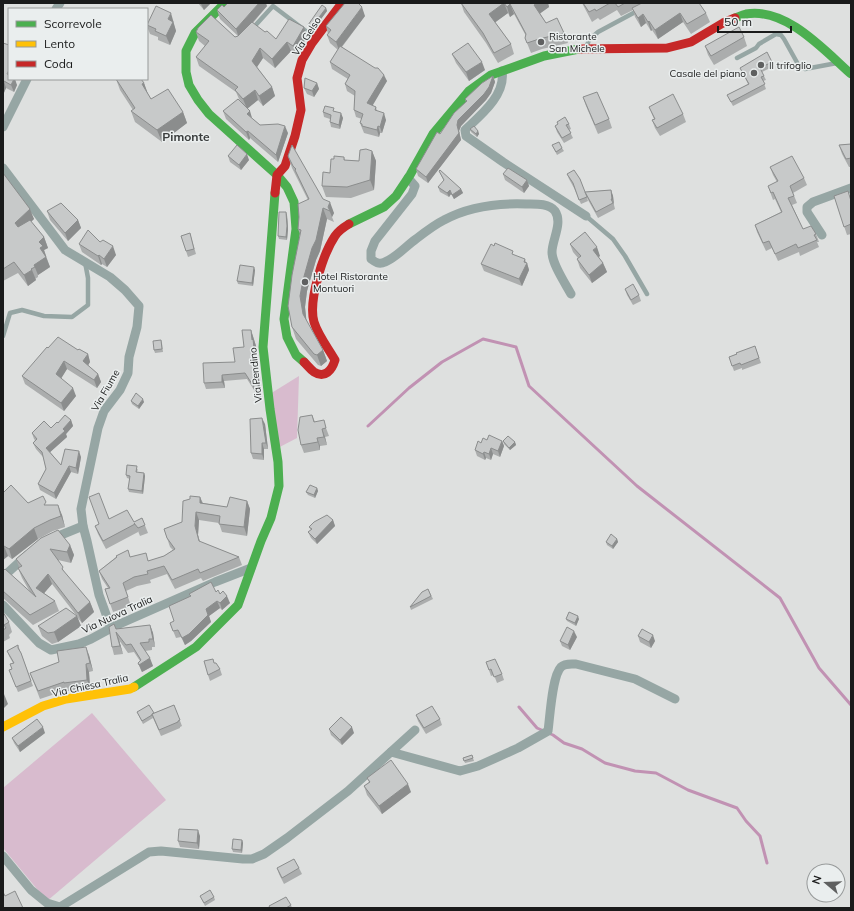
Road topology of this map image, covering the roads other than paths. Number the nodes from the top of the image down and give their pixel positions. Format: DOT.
graph roads {
  1 [pos="225,3"];
  2 [pos="342,3"];
  3 [pos="646,8"];
  4 [pos="249,32"];
  5 [pos="316,38"];
  6 [pos="586,49"];
  7 [pos="737,58"];
  8 [pos="838,63"];
  9 [pos="502,71"];
  10 [pos="851,74"];
  11 [pos="26,80"];
  12 [pos="3,127"];
  13 [pos="3,168"];
  14 [pos="277,175"];
  15 [pos="408,178"];
  16 [pos="851,188"];
  17 [pos="586,216"];
  18 [pos="822,235"];
  19 [pos="85,262"];
  20 [pos="571,294"];
  21 [pos="647,294"];
  22 [pos="3,336"];
  23 [pos="83,526"];
  24 [pos="43,543"];
  25 [pos="33,550"];
  26 [pos="251,568"];
  27 [pos="3,577"];
  28 [pos="3,605"];
  29 [pos="111,628"];
  30 [pos="675,699"];
  31 [pos="3,727"];
  32 [pos="415,730"];
  33 [pos="391,752"];
  34 [pos="3,856"];
  1 -- 14 [label="main road"];
  2 -- 5 [label="main road, Via Gelso"];
  3 -- 6 [label="lane"];
  4 -- 5 [label="lane"];
  5 -- 14 [label="main road, Via Gelso"];
  6 -- 8 [label="main road"];
  6 -- 9 [label="main road"];
  7 -- 8 [label="lane"];
  8 -- 10 [label="main road"];
  9 -- 15 [label="main road"];
  9 -- 17 [label="street"];
  11 -- 12 [label="street"];
  13 -- 19 [label="street, Via Fiume"];
  14 -- 15 [label="main road"];
  14 -- 26 [label="main road, Via Pendino"];
  15 -- 20 [label="street"];
  16 -- 18 [label="street"];
  17 -- 21 [label="lane"];
  19 -- 22 [label="lane"];
  19 -- 23 [label="street, Via Fiume"];
  23 -- 24 [label="street"];
  23 -- 29 [label="street, Via Fiume"];
  25 -- 27 [label="street"];
  26 -- 29 [label="street, Via Nuova Tralia"];
  26 -- 31 [label="main road, Via Chiesa Tralia"];
  28 -- 29 [label="street, Via Nuova Tralia"];
  30 -- 33 [label="street"];
  32 -- 33 [label="street"];
  33 -- 34 [label="street"];
}
